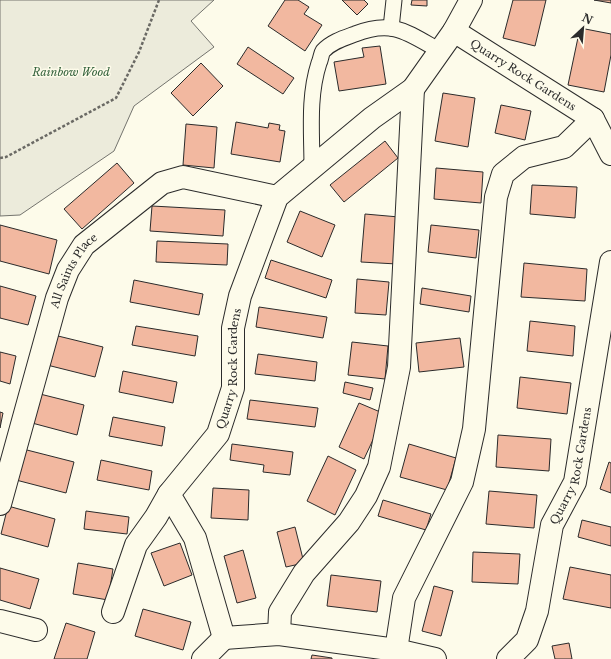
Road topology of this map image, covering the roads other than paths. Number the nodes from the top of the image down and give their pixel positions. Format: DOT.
graph roads {
  1 [pos="394,0"];
  2 [pos="471,0"];
  3 [pos="391,28"];
  4 [pos="454,31"];
  5 [pos="440,51"];
  6 [pos="413,89"];
  7 [pos="593,119"];
  8 [pos="611,154"];
  9 [pos="312,168"];
  10 [pos="277,197"];
  11 [pos="611,262"];
  12 [pos="169,494"];
  13 [pos="0,504"];
  14 [pos="113,612"];
  15 [pos="0,621"];
  16 [pos="36,630"];
  17 [pos="279,634"];
  18 [pos="224,638"];
  19 [pos="396,650"];
  20 [pos="203,659"];
  21 [pos="435,659"];
  22 [pos="508,659"];
  1 -- 3 [label="lane"];
  2 -- 4 [label="street, Quarry Rock Gardens"];
  3 -- 5 [label="lane"];
  3 -- 9 [label="lane"];
  4 -- 5 [label="street, Quarry Rock Gardens"];
  4 -- 7 [label="street, Quarry Rock Gardens"];
  5 -- 6 [label="street, Quarry Rock Gardens"];
  6 -- 9 [label="street, Quarry Rock Gardens"];
  6 -- 17 [label="street"];
  7 -- 8 [label="street"];
  7 -- 19 [label="street"];
  9 -- 10 [label="street, Quarry Rock Gardens"];
  10 -- 12 [label="street, Quarry Rock Gardens"];
  10 -- 13 [label="street, All Saints Place"];
  11 -- 22 [label="street, Quarry Rock Gardens"];
  12 -- 14 [label="street"];
  12 -- 18 [label="street"];
  15 -- 16 [label="street"];
  17 -- 18 [label="street"];
  17 -- 19 [label="street"];
  18 -- 20 [label="street"];
  19 -- 21 [label="street"];
}
